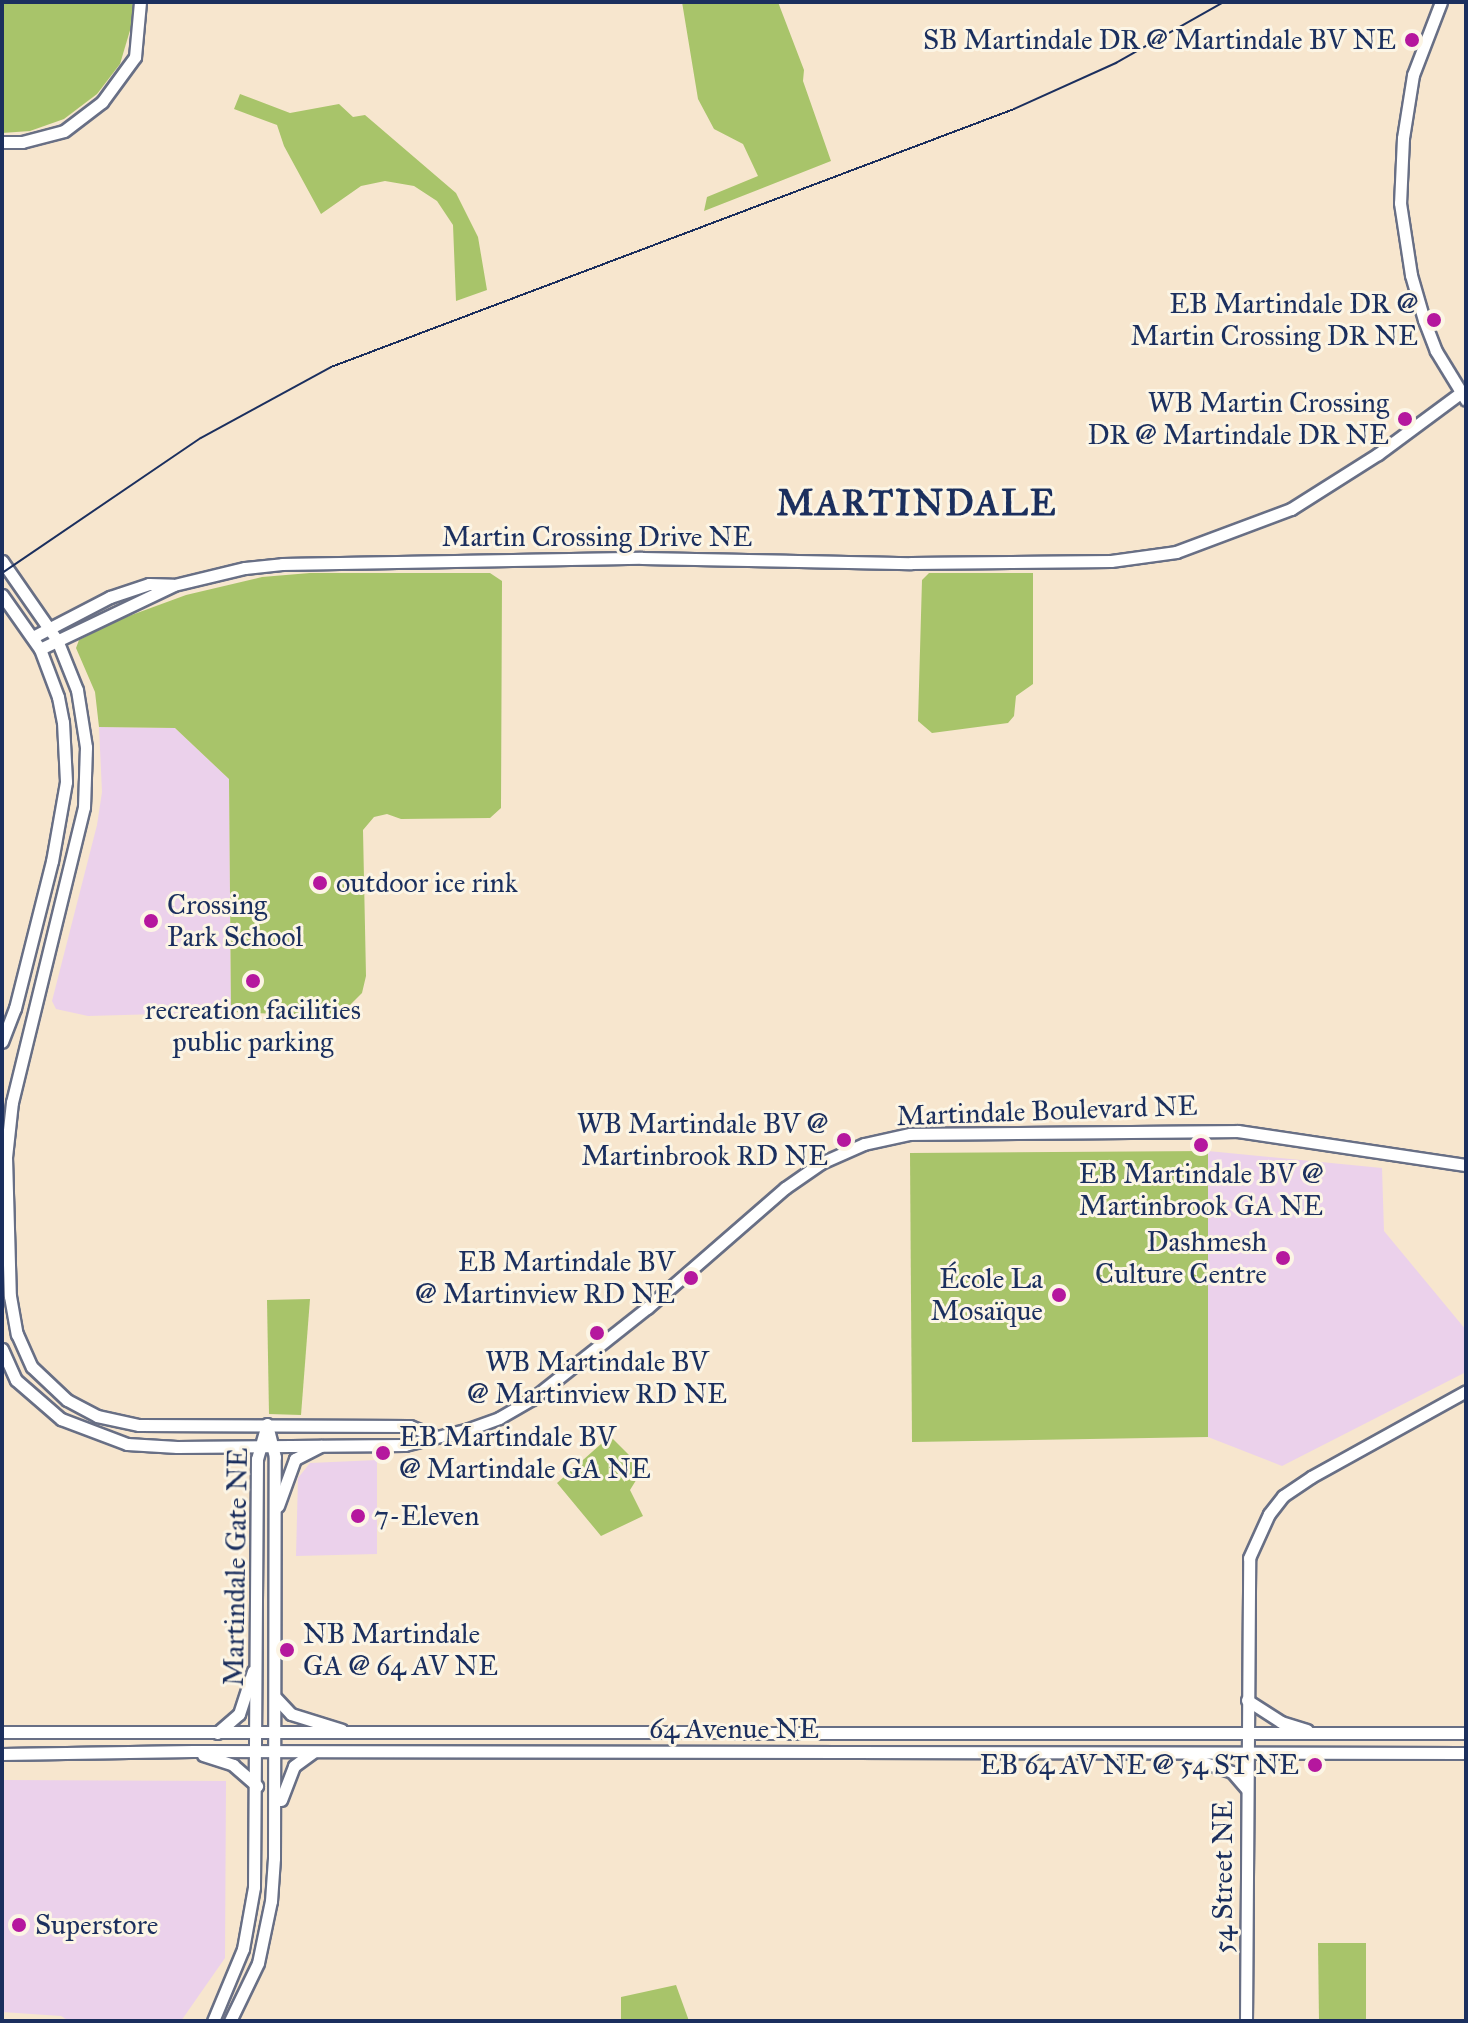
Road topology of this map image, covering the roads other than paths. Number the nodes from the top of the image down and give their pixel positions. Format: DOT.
graph roads {
  1 [pos="140,2"];
  2 [pos="1437,4"];
  3 [pos="2,142"];
  4 [pos="1463,397"];
  5 [pos="2,561"];
  6 [pos="174,585"];
  7 [pos="2,595"];
  8 [pos="51,627"];
  9 [pos="33,637"];
  10 [pos="57,640"];
  11 [pos="40,649"];
  12 [pos="2,1042"];
  13 [pos="1466,1165"];
  14 [pos="2,1349"];
  15 [pos="1466,1391"];
  16 [pos="267,1424"];
  17 [pos="435,1436"];
  18 [pos="259,1444"];
  19 [pos="274,1444"];
  20 [pos="325,1444"];
  21 [pos="275,1518"];
  22 [pos="256,1656"];
  23 [pos="276,1698"];
  24 [pos="1247,1700"];
  25 [pos="2,1732"];
  26 [pos="1247,1733"];
  27 [pos="1466,1733"];
  28 [pos="217,1734"];
  29 [pos="257,1734"];
  30 [pos="277,1734"];
  31 [pos="357,1734"];
  32 [pos="1321,1734"];
  33 [pos="193,1751"];
  34 [pos="257,1752"];
  35 [pos="277,1752"];
  36 [pos="312,1753"];
  37 [pos="1466,1753"];
  38 [pos="2,1754"];
  39 [pos="1174,1754"];
  40 [pos="1247,1754"];
  41 [pos="257,1786"];
  42 [pos="1247,1790"];
  43 [pos="277,1812"];
  44 [pos="213,2021"];
  45 [pos="230,2021"];
  46 [pos="1246,2021"];
  1 -- 3 [label="street"];
  2 -- 4 [label="street"];
  4 -- 6 [label="street, Martin Crossing Drive NE"];
  5 -- 8 [label="street"];
  6 -- 8 [label="street, Martin Crossing Drive NE"];
  6 -- 10 [label="street, Martin Crossing Drive NE"];
  7 -- 9 [label="street"];
  8 -- 9 [label="street, Martin Crossing Drive NE"];
  8 -- 10 [label="street"];
  9 -- 11 [label="street"];
  10 -- 11 [label="street, Martin Crossing Drive NE"];
  10 -- 16 [label="street"];
  11 -- 12 [label="street"];
  13 -- 17 [label="street, Martindale Boulevard NE"];
  14 -- 18 [label="street, Martindale Boulevard NE"];
  15 -- 24 [label="street, 54 Street NE"];
  16 -- 17 [label="street"];
  16 -- 18 [label="street, Martindale Gate NE"];
  16 -- 19 [label="street, Martindale Gate NE"];
  17 -- 20 [label="street, Martindale Boulevard NE"];
  18 -- 19 [label="street, Martindale Boulevard NE"];
  18 -- 22 [label="street, Martindale Gate NE"];
  19 -- 20 [label="street, Martindale Boulevard NE"];
  19 -- 21 [label="street, Martindale Gate NE"];
  20 -- 21 [label="street"];
  21 -- 23 [label="street, Martindale Gate NE"];
  22 -- 28 [label="street"];
  22 -- 29 [label="street, Martindale Gate NE"];
  23 -- 30 [label="street, Martindale Gate NE"];
  23 -- 31 [label="street"];
  24 -- 26 [label="street, 54 Street NE"];
  24 -- 32 [label="street"];
  25 -- 28 [label="street, 64 Avenue NE"];
  26 -- 31 [label="street, 64 Avenue NE"];
  26 -- 32 [label="street, 64 Avenue NE"];
  26 -- 40 [label="street, 54 Street NE"];
  27 -- 32 [label="street, 64 Avenue NE"];
  28 -- 29 [label="street, 64 Avenue NE"];
  29 -- 30 [label="street, 64 Avenue NE"];
  29 -- 34 [label="street, Martindale Gate NE"];
  30 -- 31 [label="street, 64 Avenue NE"];
  30 -- 35 [label="street, Martindale Gate NE"];
  33 -- 34 [label="street, 64 Avenue NE"];
  33 -- 38 [label="street, 64 Avenue NE"];
  33 -- 41 [label="street"];
  34 -- 35 [label="street, 64 Avenue NE"];
  34 -- 41 [label="street, Martindale Gate NE"];
  35 -- 36 [label="street, 64 Avenue NE"];
  35 -- 43 [label="street, Martindale Gate NE"];
  36 -- 39 [label="street, 64 Avenue NE"];
  36 -- 43 [label="street"];
  37 -- 40 [label="street, 64 Avenue NE"];
  39 -- 40 [label="street, 64 Avenue NE"];
  39 -- 42 [label="street"];
  40 -- 42 [label="street, 54 Street NE"];
  41 -- 44 [label="street, Martindale Gate NE"];
  42 -- 46 [label="street, 54 Street NE"];
  43 -- 45 [label="street"];
}
